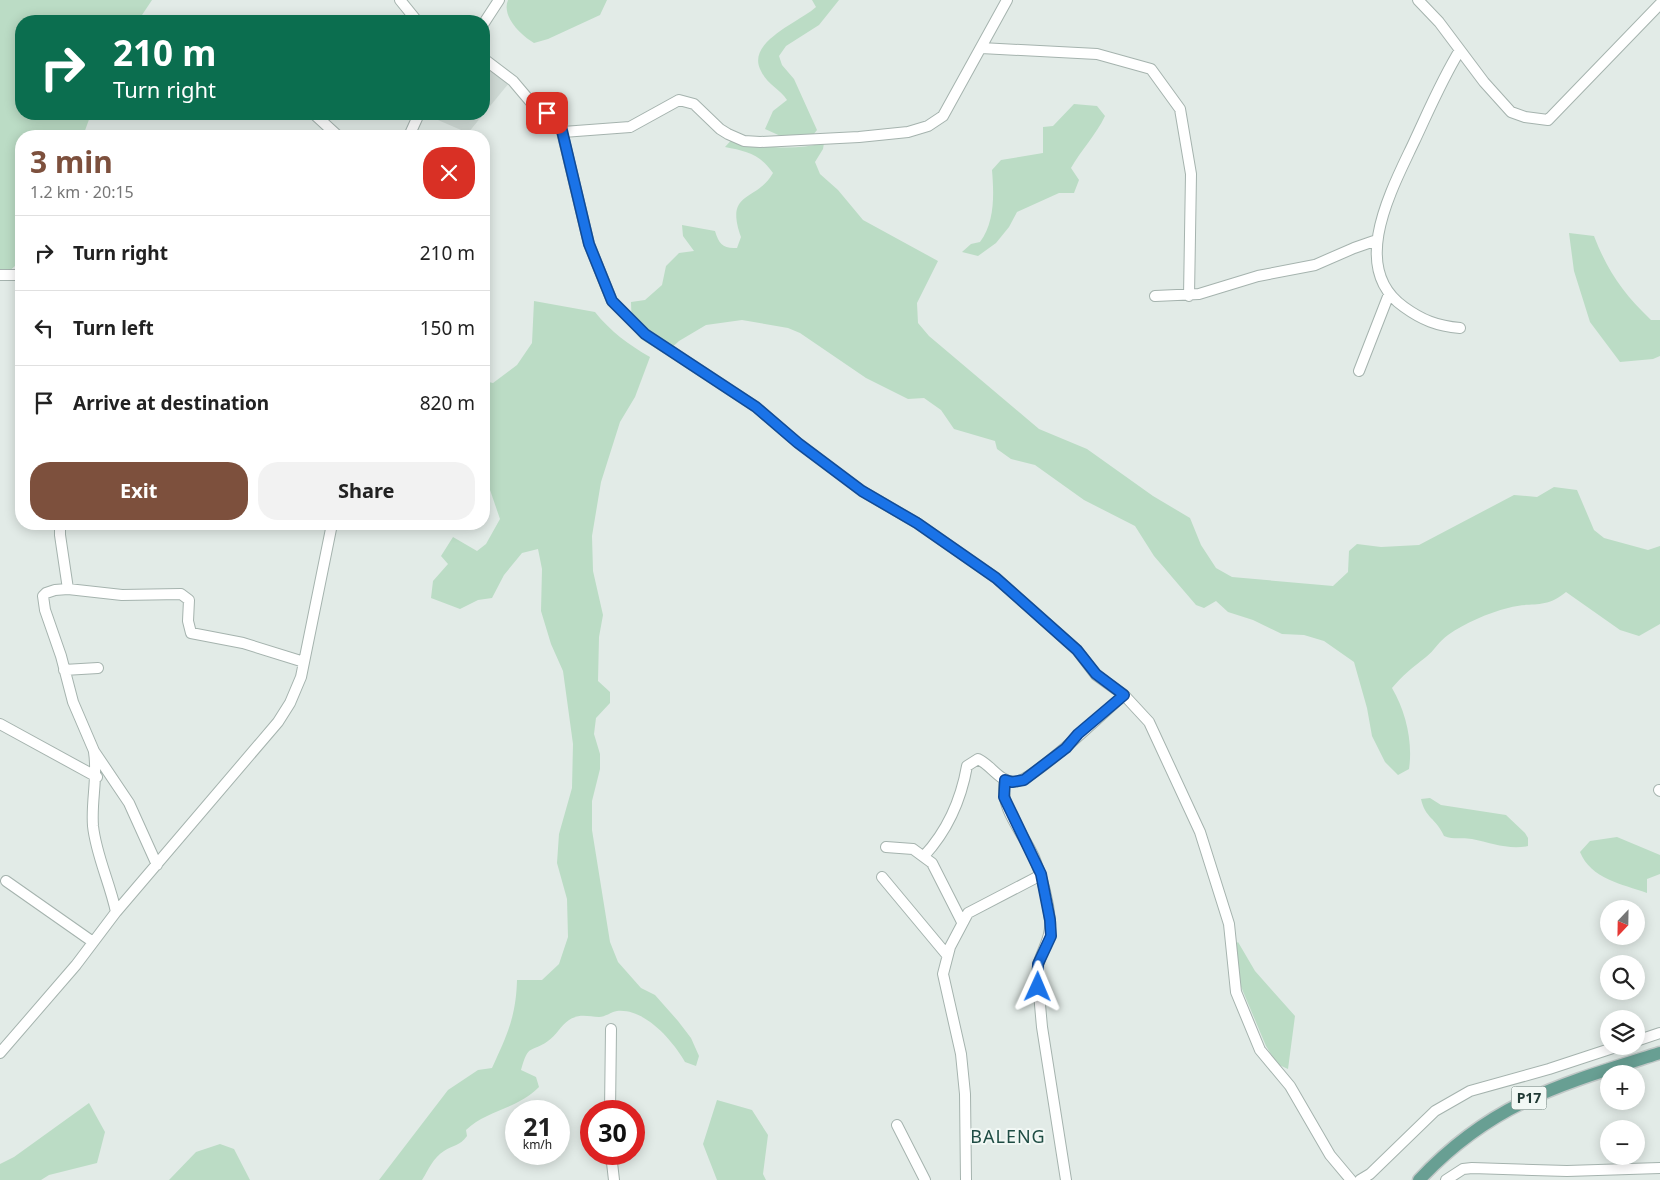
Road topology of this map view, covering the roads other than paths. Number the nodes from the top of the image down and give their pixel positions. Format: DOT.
graph roads {
  1 [pos="400,0"];
  2 [pos="499,0"];
  3 [pos="1007,0"];
  4 [pos="1418,0"];
  5 [pos="1660,4"];
  6 [pos="413,15"];
  7 [pos="489,15"];
  8 [pos="981,48"];
  9 [pos="1460,50"];
  10 [pos="490,64"];
  11 [pos="559,118"];
  12 [pos="321,120"];
  13 [pos="331,130"];
  14 [pos="1377,240"];
  15 [pos="0,275"];
  16 [pos="15,275"];
  17 [pos="1389,294"];
  18 [pos="1155,296"];
  19 [pos="1189,296"];
  20 [pos="1460,328"];
  21 [pos="1359,371"];
  22 [pos="60,530"];
  23 [pos="331,530"];
  24 [pos="68,589"];
  25 [pos="304,662"];
  26 [pos="98,668"];
  27 [pos="64,670"];
  28 [pos="1124,695"];
  29 [pos="0,724"];
  30 [pos="94,752"];
  31 [pos="97,777"];
  32 [pos="1005,780"];
  33 [pos="886,847"];
  34 [pos="924,856"];
  35 [pos="158,865"];
  36 [pos="1041,874"];
  37 [pos="882,877"];
  38 [pos="6,881"];
  39 [pos="116,912"];
  40 [pos="962,922"];
  41 [pos="93,942"];
  42 [pos="948,955"];
  43 [pos="611,1029"];
  44 [pos="1660,1033"];
  45 [pos="1645,1038"];
  46 [pos="1600,1052"];
  47 [pos="0,1053"];
  48 [pos="1660,1053"];
  49 [pos="610,1100"];
  50 [pos="897,1125"];
  51 [pos="612,1165"];
  52 [pos="1660,1168"];
  53 [pos="614,1180"];
  54 [pos="925,1180"];
  55 [pos="966,1180"];
  56 [pos="1066,1180"];
  57 [pos="1351,1180"];
  58 [pos="1360,1180"];
  59 [pos="1419,1180"];
  60 [pos="1446,1180"];
  1 -- 6 [label="street"];
  2 -- 7 [label="street"];
  3 -- 8 [label="street"];
  4 -- 9 [label="street"];
  5 -- 9 [label="street"];
  8 -- 11 [label="street"];
  8 -- 19 [label="street"];
  9 -- 14 [label="street"];
  10 -- 11 [label="street"];
  11 -- 28 [label="street"];
  12 -- 13 [label="street"];
  14 -- 17 [label="street"];
  14 -- 19 [label="street"];
  15 -- 16 [label="street"];
  17 -- 20 [label="street"];
  17 -- 21 [label="street"];
  18 -- 19 [label="street"];
  22 -- 24 [label="street"];
  23 -- 25 [label="street"];
  24 -- 25 [label="street"];
  24 -- 27 [label="street"];
  25 -- 35 [label="street"];
  26 -- 27 [label="street"];
  27 -- 30 [label="street"];
  28 -- 32 [label="street"];
  28 -- 57 [label="street"];
  29 -- 31 [label="street"];
  30 -- 31 [label="street"];
  30 -- 35 [label="street"];
  31 -- 39 [label="street"];
  32 -- 34 [label="street"];
  32 -- 36 [label="street"];
  33 -- 34 [label="street"];
  34 -- 40 [label="street"];
  35 -- 39 [label="street"];
  36 -- 40 [label="street"];
  36 -- 56 [label="street"];
  37 -- 42 [label="street"];
  38 -- 41 [label="street"];
  39 -- 41 [label="street"];
  40 -- 42 [label="street"];
  41 -- 47 [label="street"];
  42 -- 55 [label="street"];
  43 -- 49 [label="street"];
  44 -- 45 [label="street"];
  46 -- 58 [label="street"];
  48 -- 59 [label="main road, P17"];
  50 -- 54 [label="street"];
  51 -- 53 [label="street"];
  52 -- 60 [label="street"];
}
